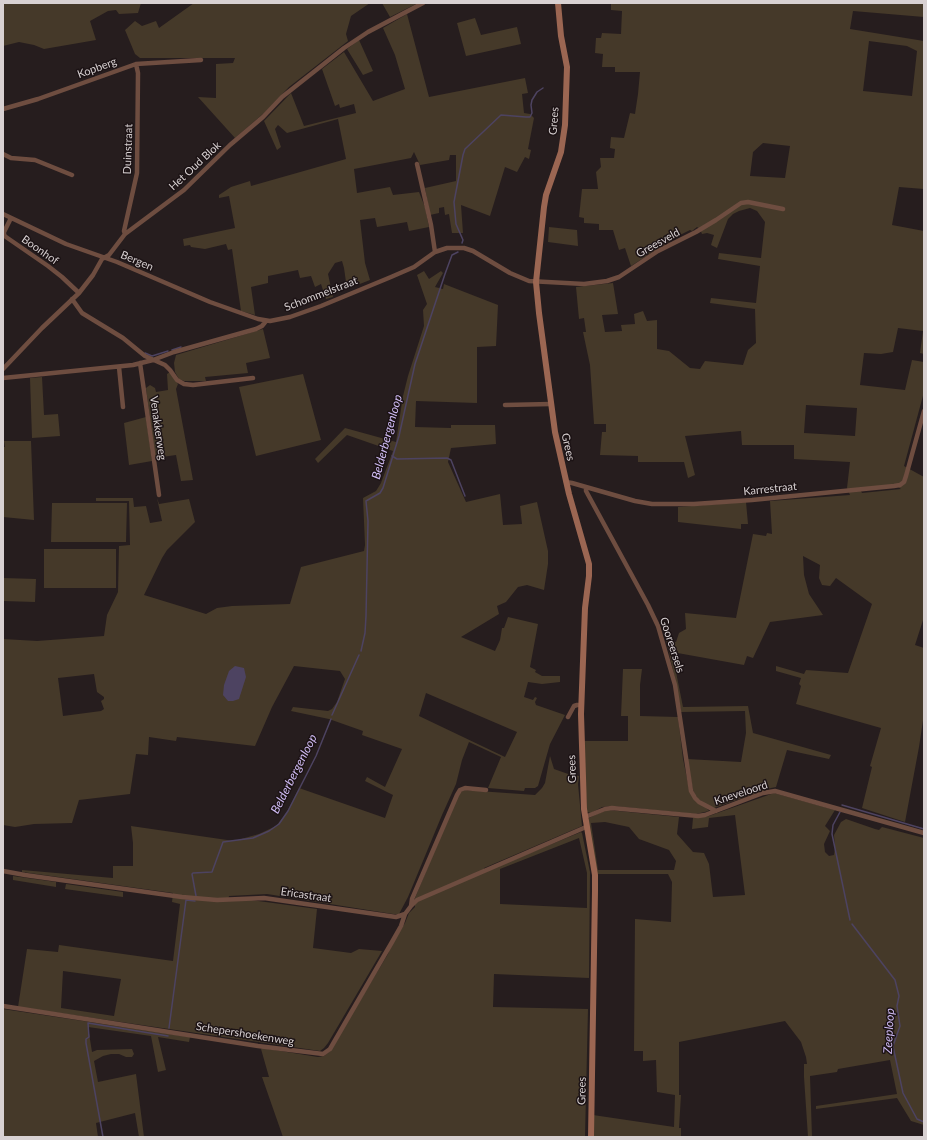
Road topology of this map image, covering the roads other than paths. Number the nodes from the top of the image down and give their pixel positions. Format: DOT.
graph roads {
  1 [pos="423,3"];
  2 [pos="558,3"];
  3 [pos="201,60"];
  4 [pos="136,64"];
  5 [pos="3,109"];
  6 [pos="3,154"];
  7 [pos="417,164"];
  8 [pos="72,175"];
  9 [pos="783,210"];
  10 [pos="3,214"];
  11 [pos="11,218"];
  12 [pos="125,234"];
  13 [pos="435,252"];
  14 [pos="105,257"];
  15 [pos="536,282"];
  16 [pos="78,293"];
  17 [pos="72,299"];
  18 [pos="266,321"];
  19 [pos="153,360"];
  20 [pos="140,363"];
  21 [pos="119,367"];
  22 [pos="3,369"];
  23 [pos="3,378"];
  24 [pos="253,378"];
  25 [pos="551,404"];
  26 [pos="505,406"];
  27 [pos="123,407"];
  28 [pos="924,411"];
  29 [pos="566,482"];
  30 [pos="586,487"];
  31 [pos="158,494"];
  32 [pos="581,705"];
  33 [pos="568,717"];
  34 [pos="486,790"];
  35 [pos="716,810"];
  36 [pos="585,817"];
  37 [pos="586,827"];
  38 [pos="924,833"];
  39 [pos="3,871"];
  40 [pos="411,906"];
  41 [pos="405,914"];
  42 [pos="3,1006"];
  43 [pos="591,1137"];
  1 -- 12 [label="street, Het Oud Blok"];
  2 -- 15 [label="street, Grees"];
  3 -- 4 [label="street, Kopberg"];
  4 -- 5 [label="street, Kopberg"];
  4 -- 12 [label="street, Duinstraat"];
  6 -- 8 [label="street"];
  7 -- 13 [label="street"];
  9 -- 15 [label="street, Greesveld"];
  10 -- 11 [label="street, Bergen"];
  11 -- 14 [label="street, Bergen"];
  11 -- 16 [label="street, Boonhof"];
  12 -- 14 [label="street, Het Oud Blok"];
  13 -- 15 [label="street, Schommelstraat"];
  13 -- 18 [label="street, Schommelstraat"];
  14 -- 16 [label="street, Het Oud Blok"];
  14 -- 18 [label="street, Bergen"];
  15 -- 25 [label="street, Grees"];
  16 -- 17 [label="street, Het Oud Blok"];
  17 -- 19 [label="street"];
  17 -- 22 [label="street, Het Oud Blok"];
  18 -- 19 [label="street, Schommelstraat"];
  19 -- 20 [label="street, Schommelstraat"];
  19 -- 24 [label="street"];
  20 -- 21 [label="street, Schommelstraat"];
  20 -- 31 [label="street, Venakkerweg"];
  21 -- 23 [label="street, Schommelstraat"];
  21 -- 27 [label="street"];
  25 -- 26 [label="street"];
  25 -- 29 [label="street, Grees"];
  28 -- 30 [label="street, Karrestraat"];
  29 -- 30 [label="street, Karrestraat"];
  29 -- 32 [label="street, Grees"];
  30 -- 35 [label="street, Gooreersels"];
  32 -- 33 [label="street"];
  32 -- 36 [label="street, Grees"];
  34 -- 40 [label="street"];
  35 -- 36 [label="street, Kneveloord"];
  35 -- 38 [label="street, Kneveloord"];
  36 -- 37 [label="street, Grees"];
  37 -- 40 [label="street"];
  37 -- 43 [label="street, Grees"];
  39 -- 41 [label="street, Ericastraat"];
  40 -- 41 [label="street"];
  41 -- 42 [label="street, Schepershoekenweg"];
}
